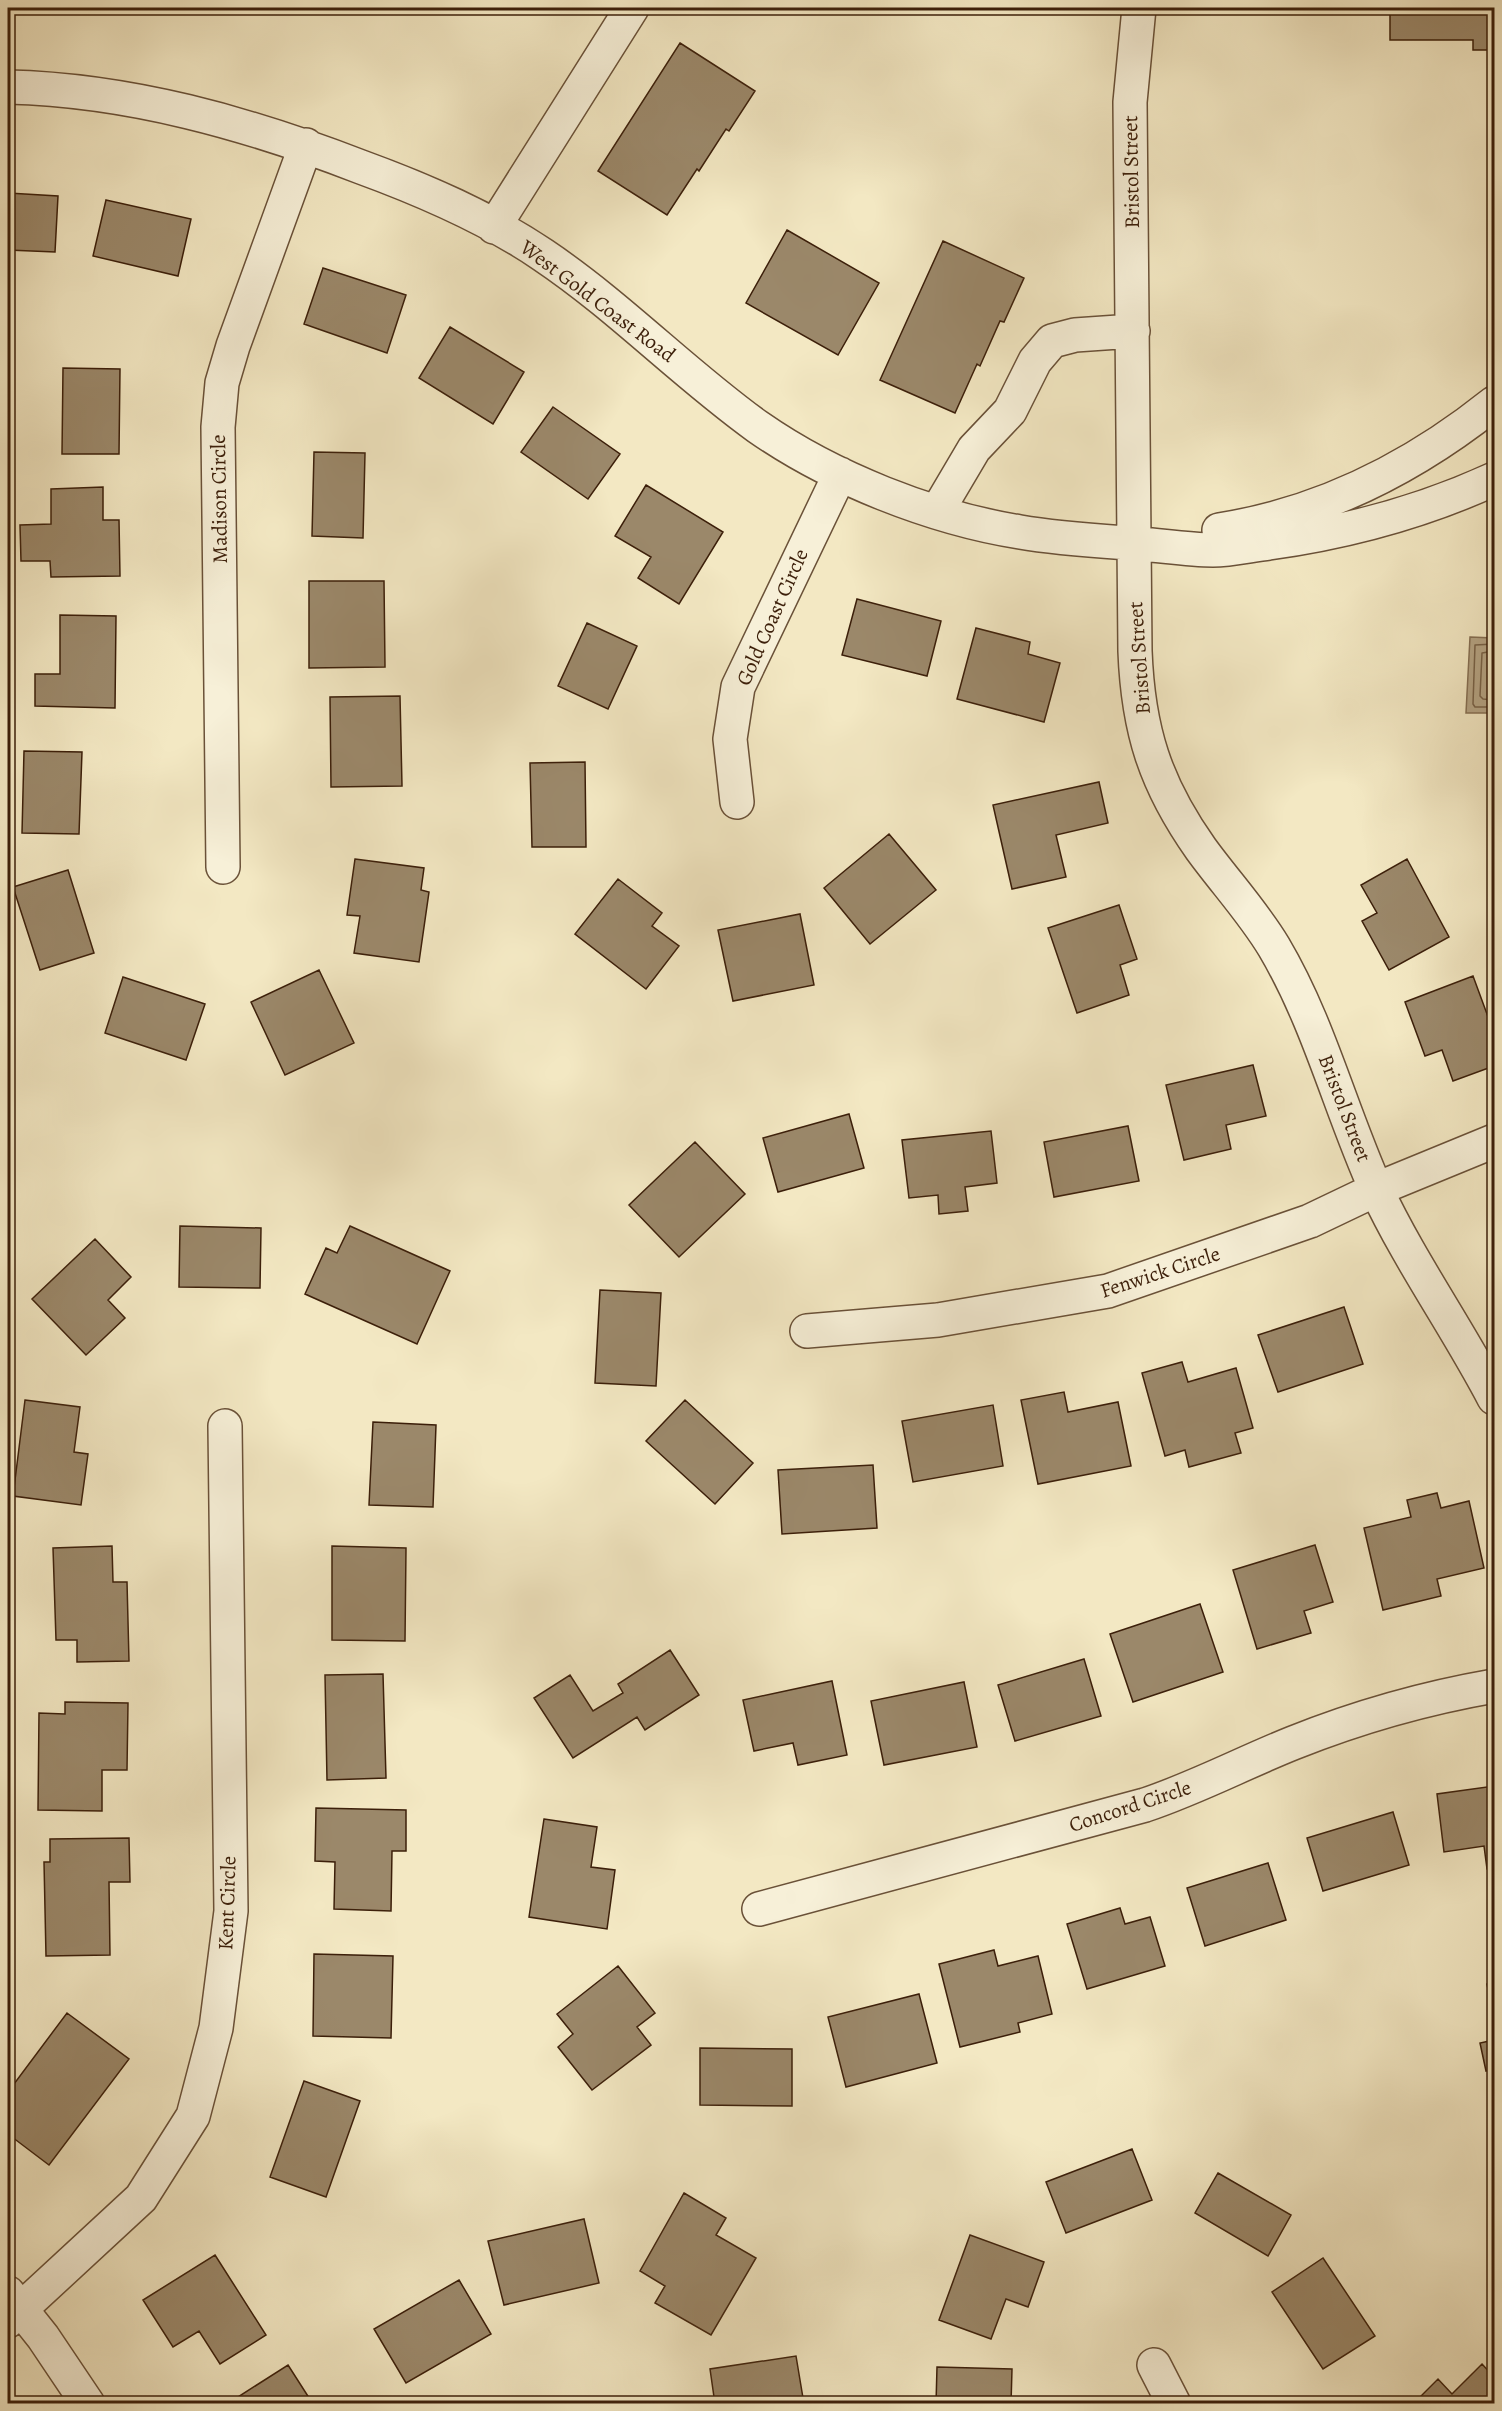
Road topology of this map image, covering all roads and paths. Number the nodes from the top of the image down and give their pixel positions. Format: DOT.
graph roads {
  1 [pos="632,8"];
  2 [pos="1139,8"];
  3 [pos="8,87"];
  4 [pos="306,146"];
  5 [pos="494,227"];
  6 [pos="1133,331"];
  7 [pos="1494,403"];
  8 [pos="840,474"];
  9 [pos="1494,479"];
  10 [pos="938,510"];
  11 [pos="1135,543"];
  12 [pos="737,802"];
  13 [pos="223,867"];
  14 [pos="1494,1141"];
  15 [pos="1377,1189"];
  16 [pos="807,1331"];
  17 [pos="1494,1398"];
  18 [pos="225,1426"];
  19 [pos="1494,1686"];
  20 [pos="759,1909"];
  21 [pos="12,2307"];
  22 [pos="1154,2365"];
  23 [pos="88,2403"];
  24 [pos="1174,2403"];
  1 -- 5 [label="street"];
  2 -- 6 [label="street, Bristol Street"];
  3 -- 4 [label="street, West Gold Coast Road"];
  4 -- 5 [label="street, West Gold Coast Road"];
  4 -- 13 [label="street, Madison Circle"];
  5 -- 8 [label="street, West Gold Coast Road"];
  6 -- 10 [label="street"];
  6 -- 11 [label="street, Bristol Street"];
  7 -- 11 [label="street, West Gold Coast Road"];
  8 -- 10 [label="street, West Gold Coast Road"];
  8 -- 12 [label="street, Gold Coast Circle"];
  9 -- 11 [label="street, West Gold Coast Road"];
  10 -- 11 [label="street, West Gold Coast Road"];
  11 -- 15 [label="street, Bristol Street"];
  14 -- 15 [label="street, Fenwick Circle"];
  15 -- 16 [label="street, Fenwick Circle"];
  15 -- 17 [label="street, Bristol Street"];
  18 -- 21 [label="street, Kent Circle"];
  19 -- 20 [label="street, Concord Circle"];
  21 -- 23 [label="street"];
  22 -- 24 [label="street"];
}
